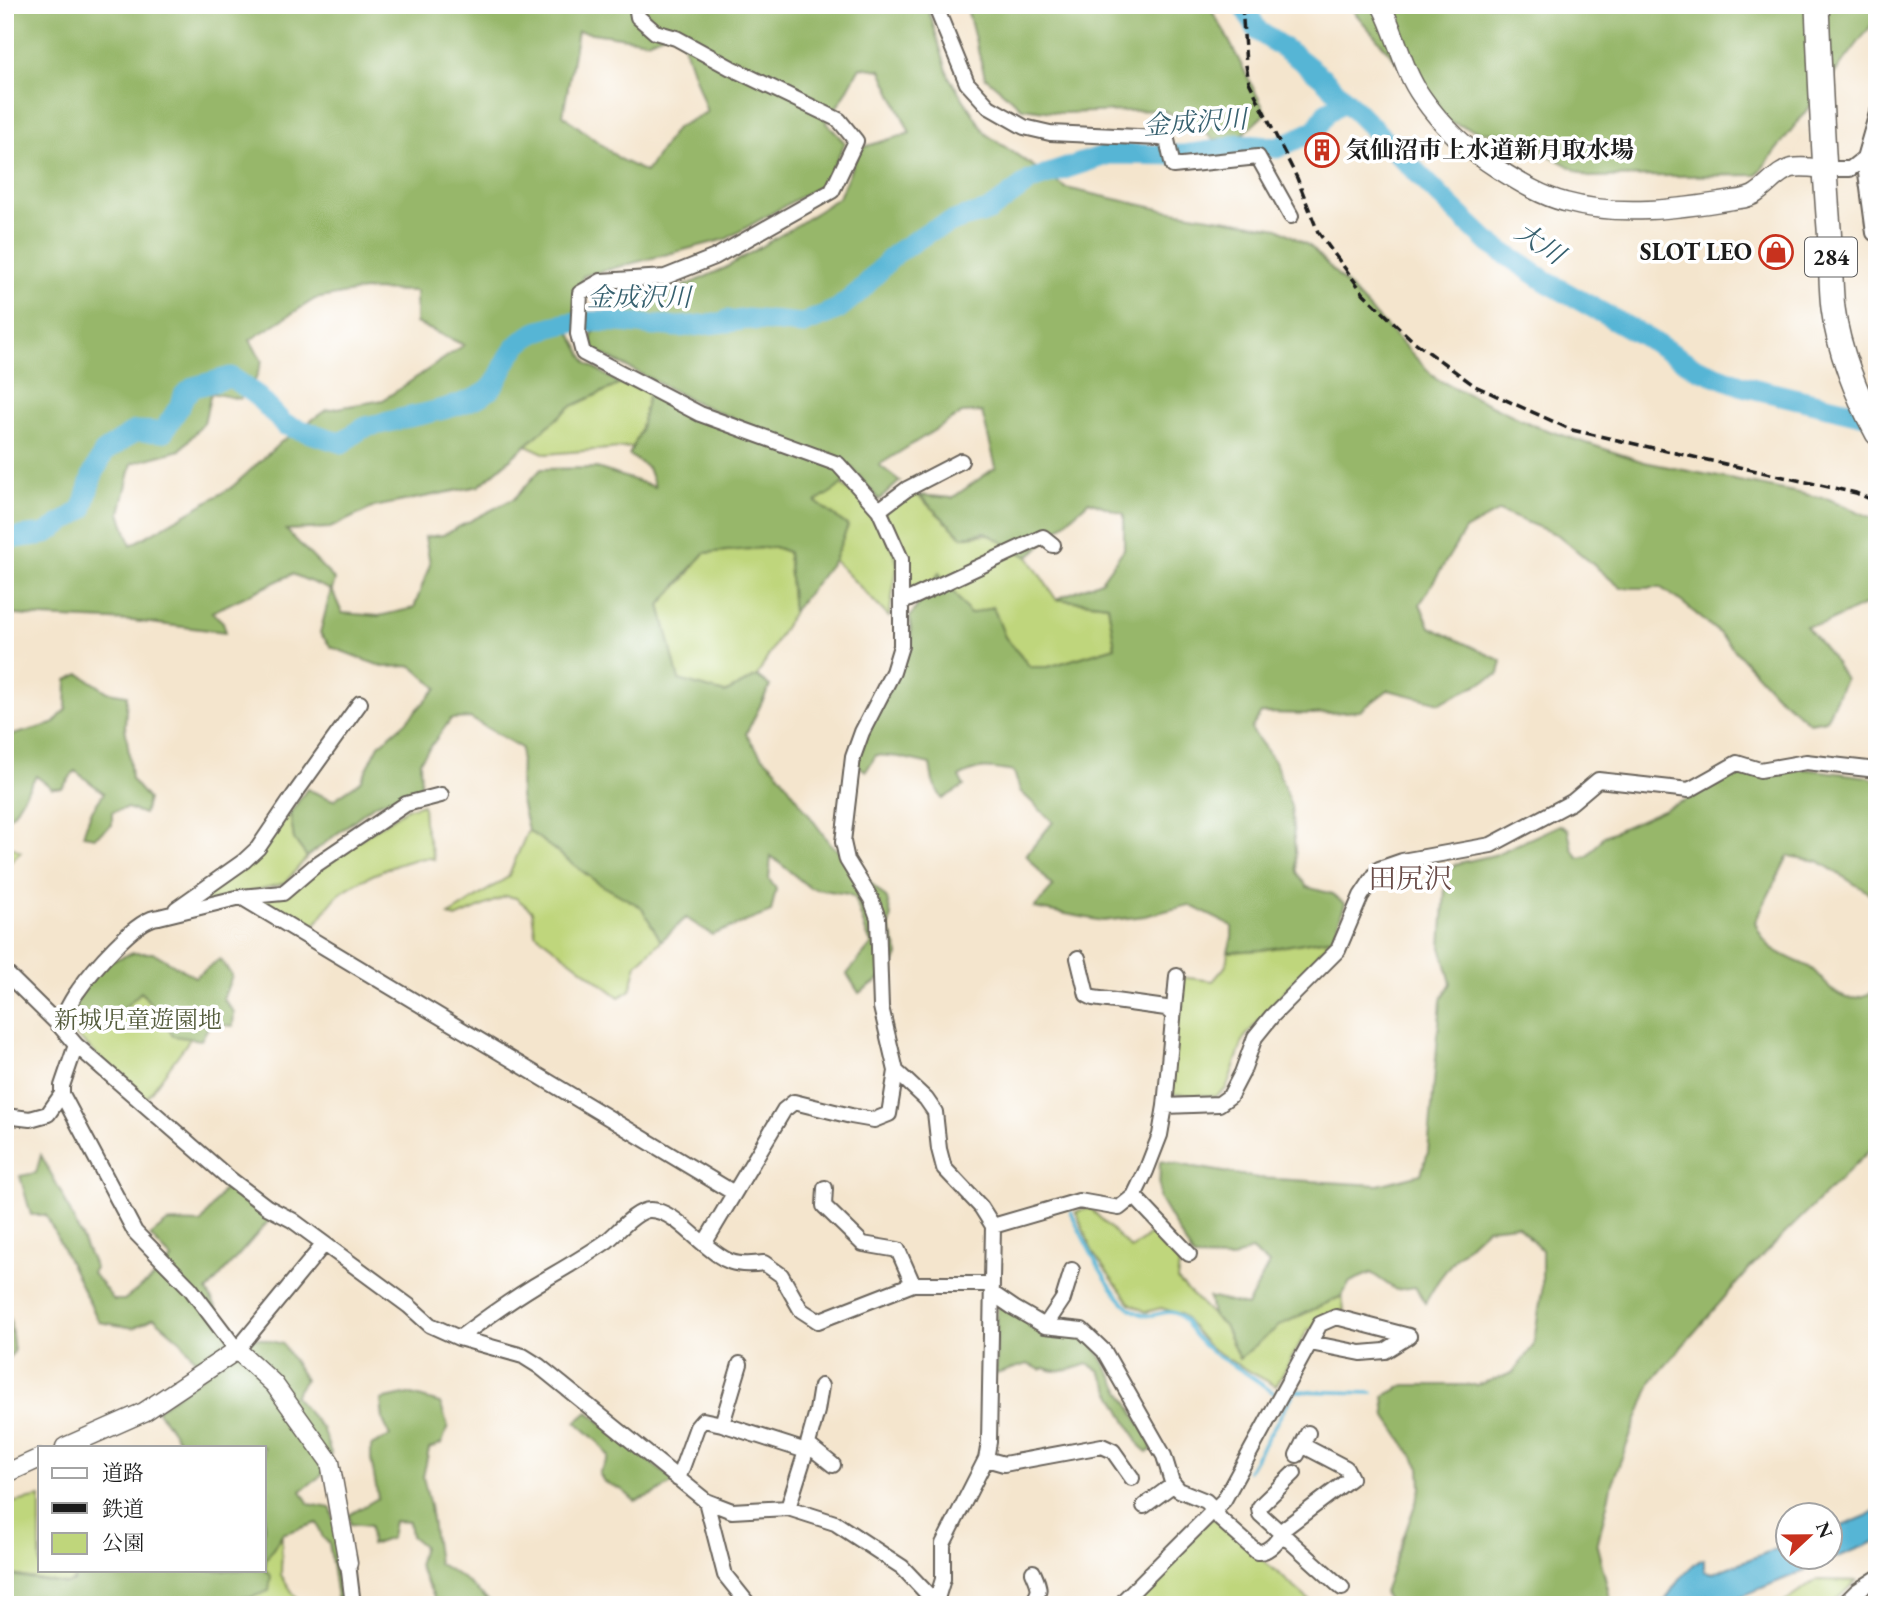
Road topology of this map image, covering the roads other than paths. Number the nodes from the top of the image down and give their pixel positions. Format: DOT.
graph roads {
  1 [pos="636,5"];
  2 [pos="934,5"];
  3 [pos="1381,5"];
  4 [pos="1817,5"];
  5 [pos="1877,113"];
  6 [pos="1864,158"];
  7 [pos="1824,169"];
  8 [pos="1291,216"];
  9 [pos="1877,233"];
  10 [pos="1877,433"];
  11 [pos="961,461"];
  12 [pos="879,510"];
  13 [pos="1053,545"];
  14 [pos="901,603"];
  15 [pos="360,703"];
  16 [pos="1877,770"];
  17 [pos="441,795"];
  18 [pos="242,897"];
  19 [pos="169,914"];
  20 [pos="1078,958"];
  21 [pos="5,972"];
  22 [pos="1177,976"];
  23 [pos="1173,1015"];
  24 [pos="59,1025"];
  25 [pos="76,1045"];
  26 [pos="896,1071"];
  27 [pos="62,1094"];
  28 [pos="1165,1106"];
  29 [pos="5,1116"];
  30 [pos="825,1188"];
  31 [pos="734,1193"];
  32 [pos="1134,1196"];
  33 [pos="993,1226"];
  34 [pos="324,1244"];
  35 [pos="704,1244"];
  36 [pos="1189,1254"];
  37 [pos="1073,1270"];
  38 [pos="913,1284"];
  39 [pos="992,1289"];
  40 [pos="1045,1326"];
  41 [pos="458,1338"];
  42 [pos="1310,1343"];
  43 [pos="237,1350"];
  44 [pos="740,1364"];
  45 [pos="821,1386"];
  46 [pos="722,1424"];
  47 [pos="1302,1444"];
  48 [pos="67,1446"];
  49 [pos="807,1448"];
  50 [pos="38,1459"];
  51 [pos="986,1459"];
  52 [pos="833,1465"];
  53 [pos="1294,1473"];
  54 [pos="5,1474"];
  55 [pos="1132,1478"];
  56 [pos="678,1479"];
  57 [pos="1174,1484"];
  58 [pos="706,1501"];
  59 [pos="1144,1506"];
  60 [pos="788,1508"];
  61 [pos="1214,1509"];
  62 [pos="1282,1535"];
  63 [pos="348,1563"];
  64 [pos="1033,1572"];
  65 [pos="1877,1578"];
  66 [pos="1342,1588"];
  67 [pos="1125,1603"];
  68 [pos="935,1604"];
  69 [pos="354,1605"];
  70 [pos="749,1605"];
  71 [pos="1030,1605"];
  72 [pos="1843,1605"];
  1 -- 12 [label="street"];
  2 -- 8 [label="street"];
  3 -- 7 [label="street"];
  4 -- 7 [label="highway, 284"];
  5 -- 6 [label="street"];
  6 -- 7 [label="street"];
  6 -- 9 [label="street"];
  7 -- 10 [label="highway, 284"];
  11 -- 12 [label="street"];
  12 -- 14 [label="street"];
  13 -- 14 [label="street"];
  14 -- 26 [label="street"];
  15 -- 19 [label="street"];
  16 -- 28 [label="street"];
  17 -- 18 [label="street"];
  18 -- 19 [label="street"];
  18 -- 31 [label="street"];
  19 -- 24 [label="street"];
  20 -- 23 [label="street"];
  21 -- 24 [label="street"];
  22 -- 23 [label="street"];
  23 -- 28 [label="street"];
  24 -- 25 [label="street"];
  25 -- 27 [label="street"];
  25 -- 34 [label="street"];
  26 -- 31 [label="street"];
  26 -- 33 [label="street"];
  27 -- 29 [label="street"];
  27 -- 43 [label="street"];
  28 -- 32 [label="street"];
  30 -- 38 [label="street"];
  31 -- 35 [label="street"];
  32 -- 33 [label="street"];
  32 -- 36 [label="street"];
  33 -- 39 [label="street"];
  34 -- 41 [label="street"];
  34 -- 43 [label="street"];
  35 -- 38 [label="street"];
  35 -- 41 [label="street"];
  37 -- 40 [label="street"];
  38 -- 39 [label="street"];
  39 -- 40 [label="street"];
  39 -- 51 [label="street"];
  40 -- 57 [label="street"];
  41 -- 56 [label="street"];
  42 -- 42 [label="street"];
  42 -- 61 [label="street"];
  43 -- 48 [label="street"];
  43 -- 63 [label="street"];
  44 -- 46 [label="street"];
  45 -- 49 [label="street"];
  46 -- 49 [label="street"];
  46 -- 56 [label="street"];
  47 -- 62 [label="street"];
  49 -- 52 [label="street"];
  49 -- 60 [label="street"];
  50 -- 54 [label="street"];
  51 -- 55 [label="street"];
  51 -- 68 [label="street"];
  53 -- 62 [label="street"];
  56 -- 58 [label="street"];
  57 -- 59 [label="street"];
  57 -- 61 [label="street"];
  58 -- 60 [label="street"];
  58 -- 70 [label="street"];
  60 -- 68 [label="street"];
  61 -- 62 [label="street"];
  61 -- 67 [label="street"];
  62 -- 66 [label="street"];
  63 -- 69 [label="street"];
  64 -- 71 [label="street"];
  65 -- 72 [label="street"];
}
